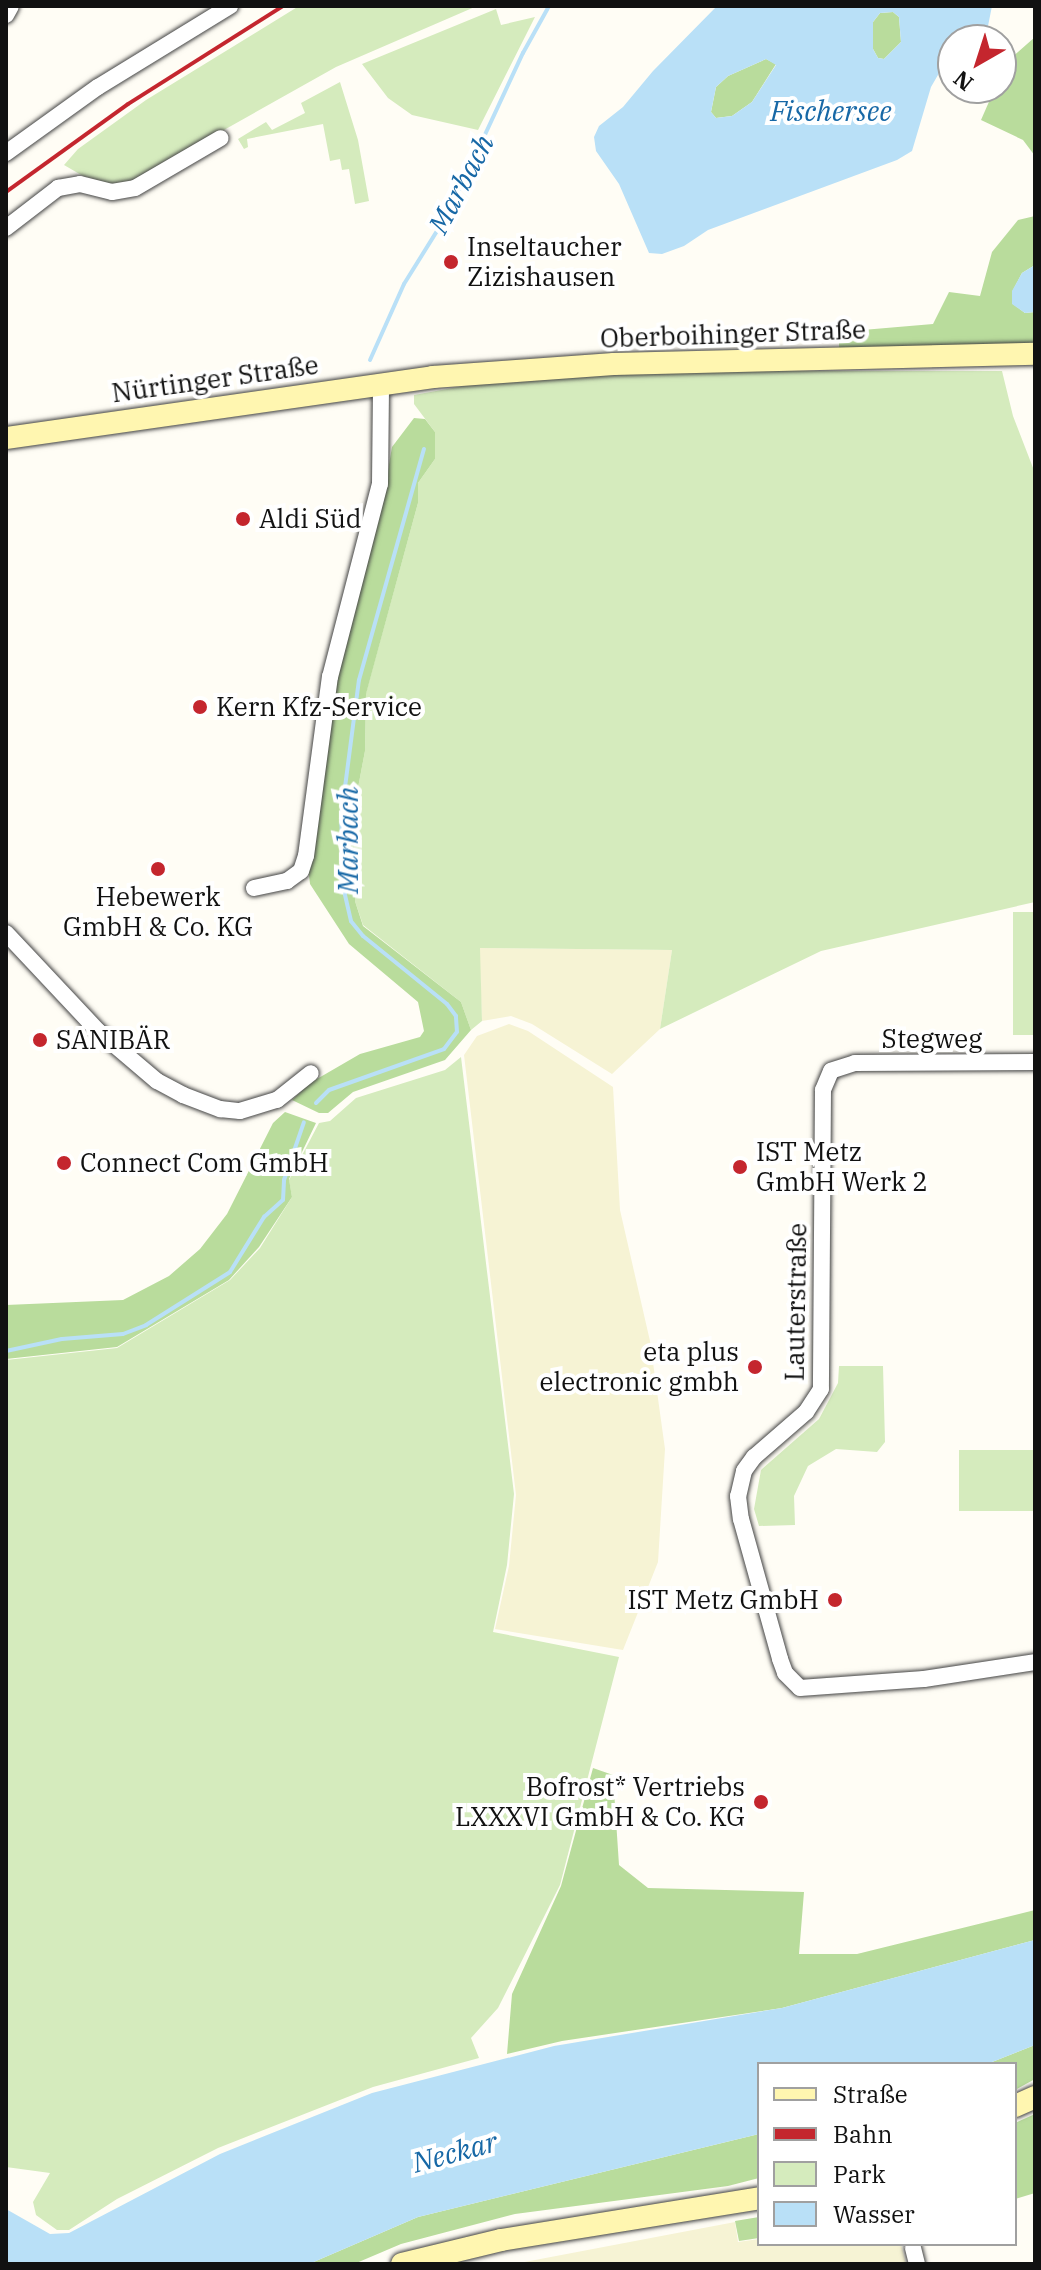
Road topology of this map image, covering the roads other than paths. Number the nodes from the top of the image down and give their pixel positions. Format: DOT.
graph roads {
  1 [pos="11,6"];
  2 [pos="230,6"];
  3 [pos="6,15"];
  4 [pos="221,138"];
  5 [pos="6,153"];
  6 [pos="6,228"];
  7 [pos="1035,354"];
  8 [pos="433,377"];
  9 [pos="381,383"];
  10 [pos="6,438"];
  11 [pos="254,888"];
  12 [pos="6,933"];
  13 [pos="1035,1062"];
  14 [pos="831,1071"];
  15 [pos="311,1073"];
  16 [pos="1035,1662"];
  17 [pos="757,2198"];
  18 [pos="402,2264"];
  1 -- 3 [label="street"];
  2 -- 5 [label="street"];
  4 -- 6 [label="street"];
  7 -- 8 [label="main road, Oberboihinger Straße"];
  8 -- 9 [label="main road, Nürtinger Straße"];
  9 -- 10 [label="main road, Nürtinger Straße"];
  9 -- 11 [label="street"];
  12 -- 15 [label="street"];
  13 -- 14 [label="street, Stegweg"];
  14 -- 16 [label="street, Lauterstraße"];
  17 -- 18 [label="main road"];
}
